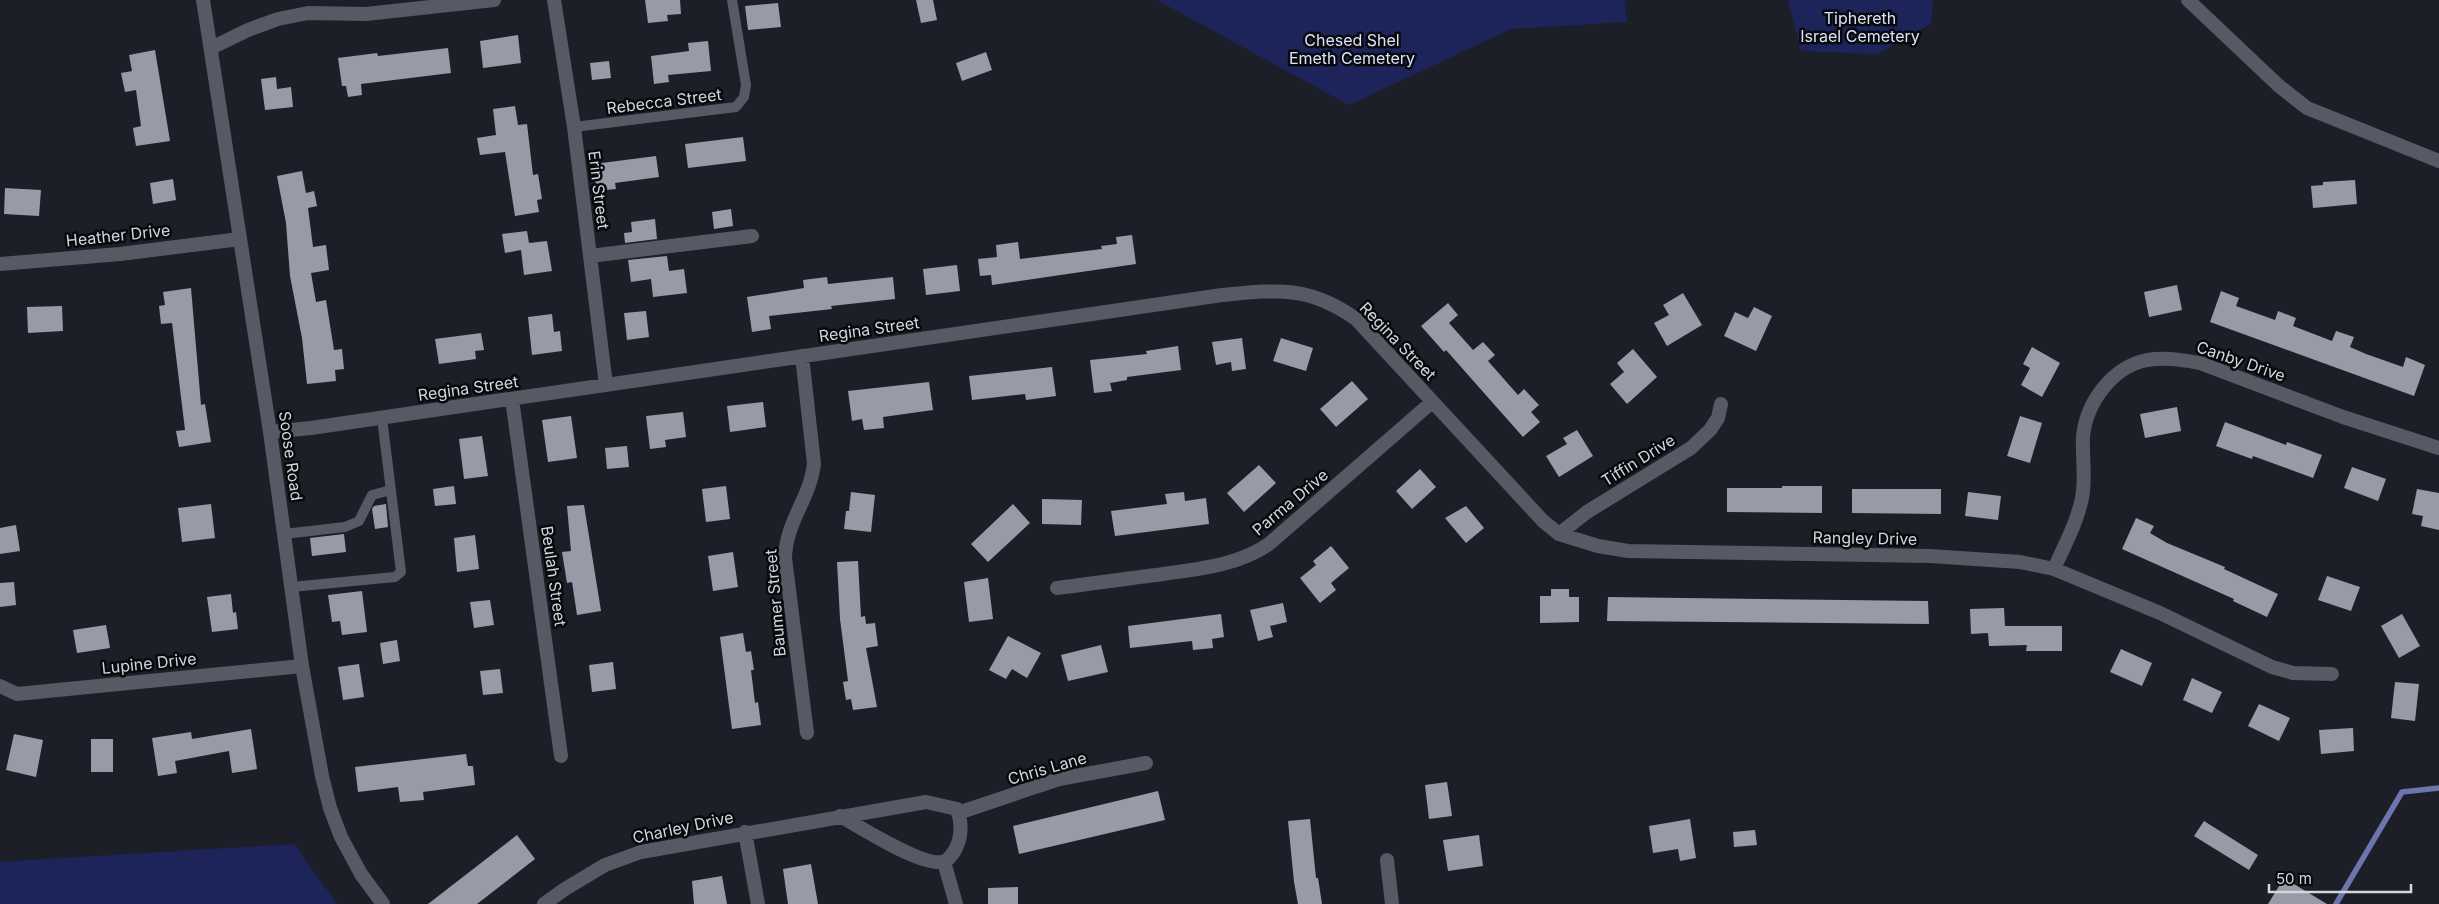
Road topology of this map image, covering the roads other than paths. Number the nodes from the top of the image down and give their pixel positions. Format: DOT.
graph roads {
  1 [pos="203,0"];
  2 [pos="494,0"];
  3 [pos="554,0"];
  4 [pos="732,0"];
  5 [pos="2188,0"];
  6 [pos="310,6"];
  7 [pos="211,48"];
  8 [pos="574,127"];
  9 [pos="2439,161"];
  10 [pos="752,236"];
  11 [pos="240,239"];
  12 [pos="590,256"];
  13 [pos="0,264"];
  14 [pos="802,356"];
  15 [pos="606,385"];
  16 [pos="512,399"];
  17 [pos="1432,402"];
  18 [pos="1721,404"];
  19 [pos="382,418"];
  20 [pos="270,432"];
  21 [pos="2439,448"];
  22 [pos="391,490"];
  23 [pos="284,534"];
  24 [pos="1559,534"];
  25 [pos="2054,569"];
  26 [pos="291,587"];
  27 [pos="1057,588"];
  28 [pos="302,666"];
  29 [pos="2332,674"];
  30 [pos="0,686"];
  31 [pos="806,732"];
  32 [pos="561,756"];
  33 [pos="1146,763"];
  34 [pos="958,813"];
  35 [pos="840,816"];
  36 [pos="745,832"];
  37 [pos="1386,860"];
  38 [pos="944,862"];
  39 [pos="383,904"];
  40 [pos="544,904"];
  41 [pos="758,904"];
  42 [pos="956,904"];
  43 [pos="1392,904"];
  1 -- 7 [label="street, Soose Road"];
  2 -- 6 [label="street"];
  3 -- 8 [label="street, Erin Street"];
  4 -- 8 [label="lane, Rebecca Street"];
  5 -- 9 [label="street"];
  6 -- 7 [label="street"];
  7 -- 11 [label="street, Soose Road"];
  8 -- 12 [label="street, Erin Street"];
  10 -- 12 [label="street"];
  11 -- 13 [label="street, Heather Drive"];
  11 -- 20 [label="street, Soose Road"];
  12 -- 15 [label="street, Erin Street"];
  14 -- 15 [label="street, Regina Street"];
  14 -- 17 [label="street, Regina Street"];
  14 -- 31 [label="street, Baumer Street"];
  15 -- 16 [label="street, Regina Street"];
  16 -- 19 [label="street, Regina Street"];
  16 -- 32 [label="street, Beulah Street"];
  17 -- 24 [label="street, Rangley Drive"];
  17 -- 27 [label="street, Parma Drive"];
  18 -- 24 [label="street, Tiffin Drive"];
  19 -- 20 [label="street, Regina Street"];
  19 -- 22 [label="lane"];
  20 -- 23 [label="street, Soose Road"];
  21 -- 25 [label="street, Canby Drive"];
  22 -- 23 [label="lane"];
  22 -- 26 [label="lane"];
  23 -- 26 [label="street, Soose Road"];
  24 -- 25 [label="street, Rangley Drive"];
  25 -- 29 [label="street, Rangley Drive"];
  26 -- 28 [label="street, Soose Road"];
  28 -- 30 [label="street, Lupine Drive"];
  28 -- 39 [label="street, Soose Road"];
  33 -- 34 [label="street, Chris Lane"];
  34 -- 35 [label="street, Charley Drive"];
  34 -- 38 [label="street"];
  35 -- 36 [label="street, Charley Drive"];
  35 -- 38 [label="street"];
  36 -- 40 [label="street, Charley Drive"];
  36 -- 41 [label="street"];
  37 -- 43 [label="street"];
  38 -- 42 [label="street"];
}
